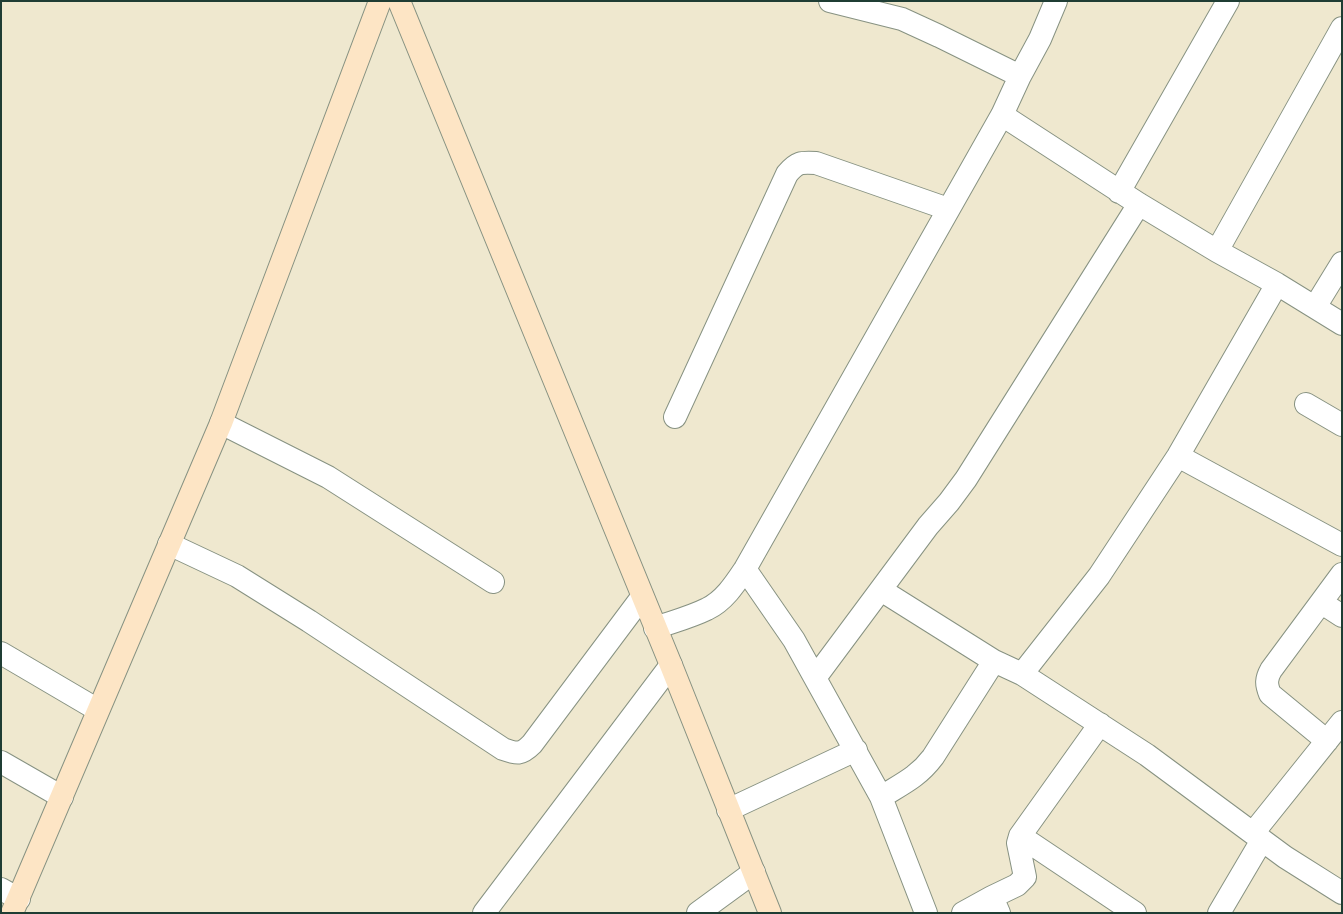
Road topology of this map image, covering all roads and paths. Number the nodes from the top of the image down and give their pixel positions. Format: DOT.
graph roads {
  1 [pos="380,1"];
  2 [pos="399,1"];
  3 [pos="830,1"];
  4 [pos="1056,1"];
  5 [pos="1228,1"];
  6 [pos="879,6"];
  7 [pos="1341,31"];
  8 [pos="1020,76"];
  9 [pos="1002,115"];
  10 [pos="1118,192"];
  11 [pos="1139,204"];
  12 [pos="948,209"];
  13 [pos="1217,251"];
  14 [pos="1342,263"];
  15 [pos="1276,284"];
  16 [pos="1315,307"];
  17 [pos="1342,324"];
  18 [pos="1306,404"];
  19 [pos="675,417"];
  20 [pos="221,423"];
  21 [pos="1342,426"];
  22 [pos="1178,456"];
  23 [pos="169,544"];
  24 [pos="1342,545"];
  25 [pos="745,569"];
  26 [pos="1342,574"];
  27 [pos="493,582"];
  28 [pos="881,590"];
  29 [pos="642,597"];
  30 [pos="1322,602"];
  31 [pos="1342,616"];
  32 [pos="655,628"];
  33 [pos="1,653"];
  34 [pos="994,661"];
  35 [pos="671,665"];
  36 [pos="1022,674"];
  37 [pos="815,678"];
  38 [pos="98,710"];
  39 [pos="1342,722"];
  40 [pos="1100,724"];
  41 [pos="1327,741"];
  42 [pos="856,750"];
  43 [pos="1,762"];
  44 [pos="62,797"];
  45 [pos="881,797"];
  46 [pos="728,810"];
  47 [pos="1020,836"];
  48 [pos="1257,836"];
  49 [pos="754,872"];
  50 [pos="1342,893"];
  51 [pos="11,900"];
  52 [pos="996,905"];
  53 [pos="484,913"];
  54 [pos="698,913"];
  55 [pos="770,913"];
  56 [pos="926,913"];
  57 [pos="963,913"];
  58 [pos="1135,913"];
  59 [pos="1219,913"];
  1 -- 20 [label="main road"];
  2 -- 29 [label="main road"];
  3 -- 6 [label="street"];
  4 -- 8 [label="street"];
  5 -- 10 [label="street"];
  6 -- 8 [label="street"];
  7 -- 13 [label="street"];
  8 -- 9 [label="street"];
  9 -- 10 [label="street"];
  9 -- 12 [label="street"];
  10 -- 11 [label="street"];
  11 -- 13 [label="street"];
  11 -- 28 [label="street"];
  12 -- 19 [label="street"];
  12 -- 25 [label="street"];
  13 -- 15 [label="street"];
  14 -- 16 [label="street"];
  15 -- 16 [label="street"];
  15 -- 22 [label="street"];
  16 -- 17 [label="street"];
  18 -- 21 [label="street"];
  20 -- 23 [label="main road"];
  20 -- 27 [label="street"];
  22 -- 24 [label="street"];
  22 -- 36 [label="street"];
  23 -- 29 [label="street"];
  23 -- 38 [label="main road"];
  25 -- 32 [label="street"];
  25 -- 37 [label="street"];
  26 -- 30 [label="street"];
  28 -- 34 [label="street"];
  28 -- 37 [label="street"];
  29 -- 32 [label="main road"];
  30 -- 31 [label="street"];
  30 -- 41 [label="street"];
  32 -- 35 [label="main road"];
  33 -- 38 [label="street"];
  34 -- 36 [label="street"];
  34 -- 45 [label="street"];
  35 -- 46 [label="main road"];
  35 -- 53 [label="street"];
  36 -- 40 [label="street"];
  37 -- 42 [label="street"];
  38 -- 44 [label="main road"];
  39 -- 41 [label="street"];
  40 -- 47 [label="street"];
  40 -- 48 [label="street"];
  41 -- 48 [label="street"];
  42 -- 45 [label="street"];
  42 -- 46 [label="street"];
  43 -- 44 [label="street"];
  44 -- 51 [label="main road"];
  45 -- 56 [label="street"];
  46 -- 49 [label="main road"];
  47 -- 52 [label="street"];
  47 -- 58 [label="street"];
  48 -- 50 [label="street"];
  48 -- 59 [label="street"];
  49 -- 54 [label="street"];
  49 -- 55 [label="main road"];
  52 -- 57 [label="street"];
}
